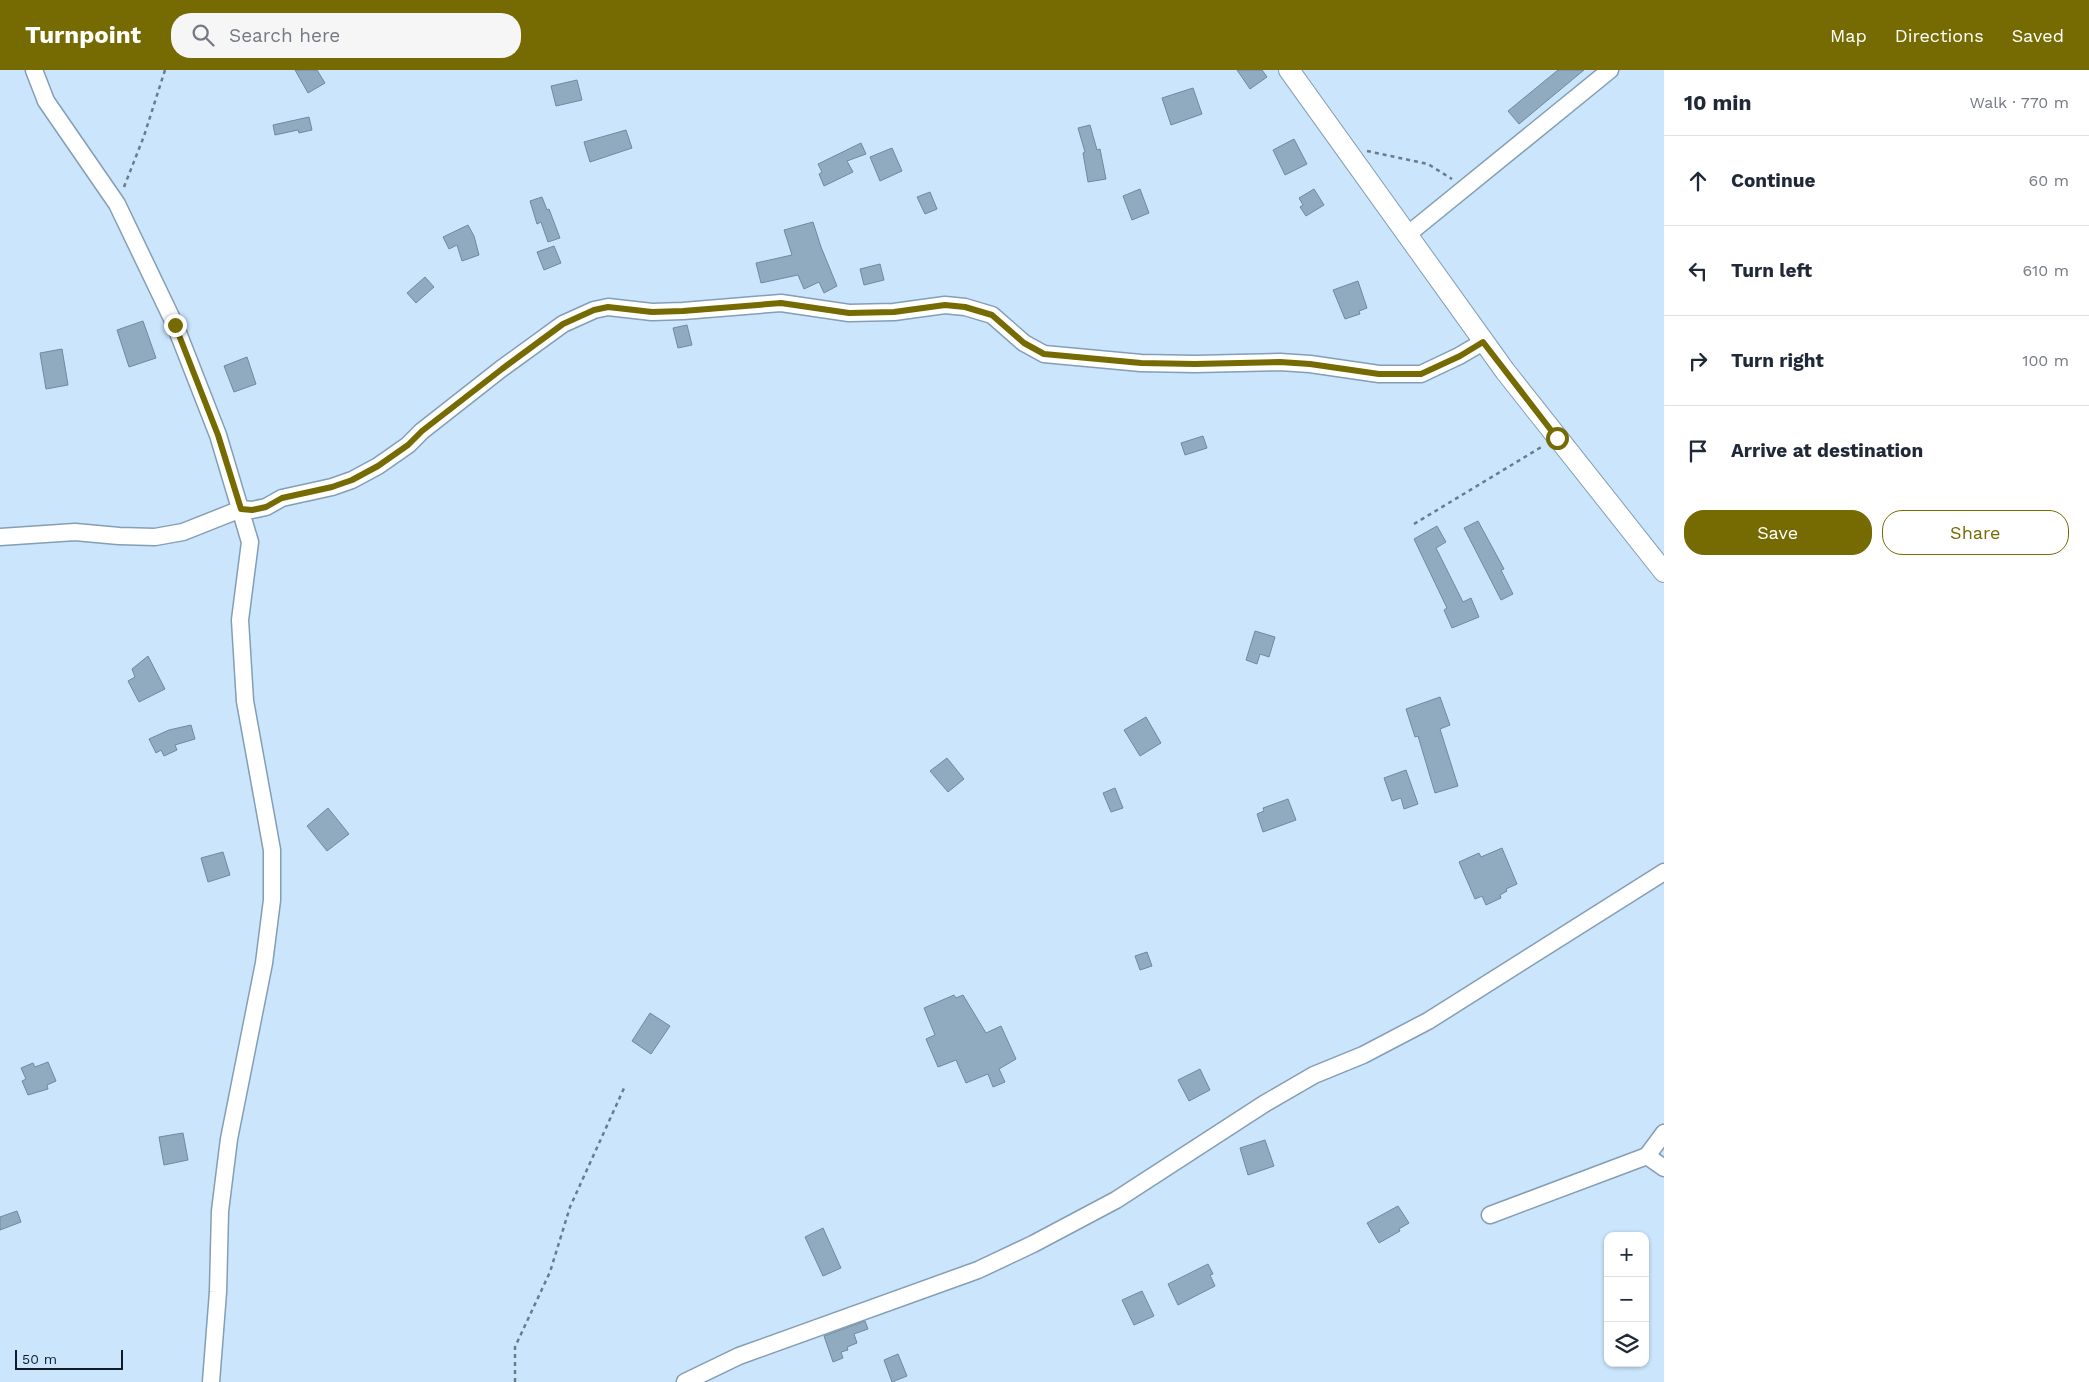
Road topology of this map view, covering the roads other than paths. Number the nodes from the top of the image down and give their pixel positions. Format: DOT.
graph roads {
  1 [pos="34,70"];
  2 [pos="1289,70"];
  3 [pos="1610,70"];
  4 [pos="1407,235"];
  5 [pos="1483,342"];
  6 [pos="241,509"];
  7 [pos="0,537"];
  8 [pos="1664,572"];
  9 [pos="1664,872"];
  10 [pos="1664,1132"];
  11 [pos="1647,1156"];
  12 [pos="1664,1168"];
  13 [pos="1490,1215"];
  14 [pos="211,1382"];
  15 [pos="685,1382"];
  1 -- 6 [label="street"];
  2 -- 4 [label="street"];
  3 -- 4 [label="street"];
  4 -- 5 [label="street"];
  5 -- 6 [label="street"];
  5 -- 8 [label="street"];
  6 -- 7 [label="street"];
  6 -- 14 [label="street"];
  9 -- 15 [label="street"];
  10 -- 11 [label="street"];
  11 -- 12 [label="street"];
  11 -- 13 [label="street"];
}
